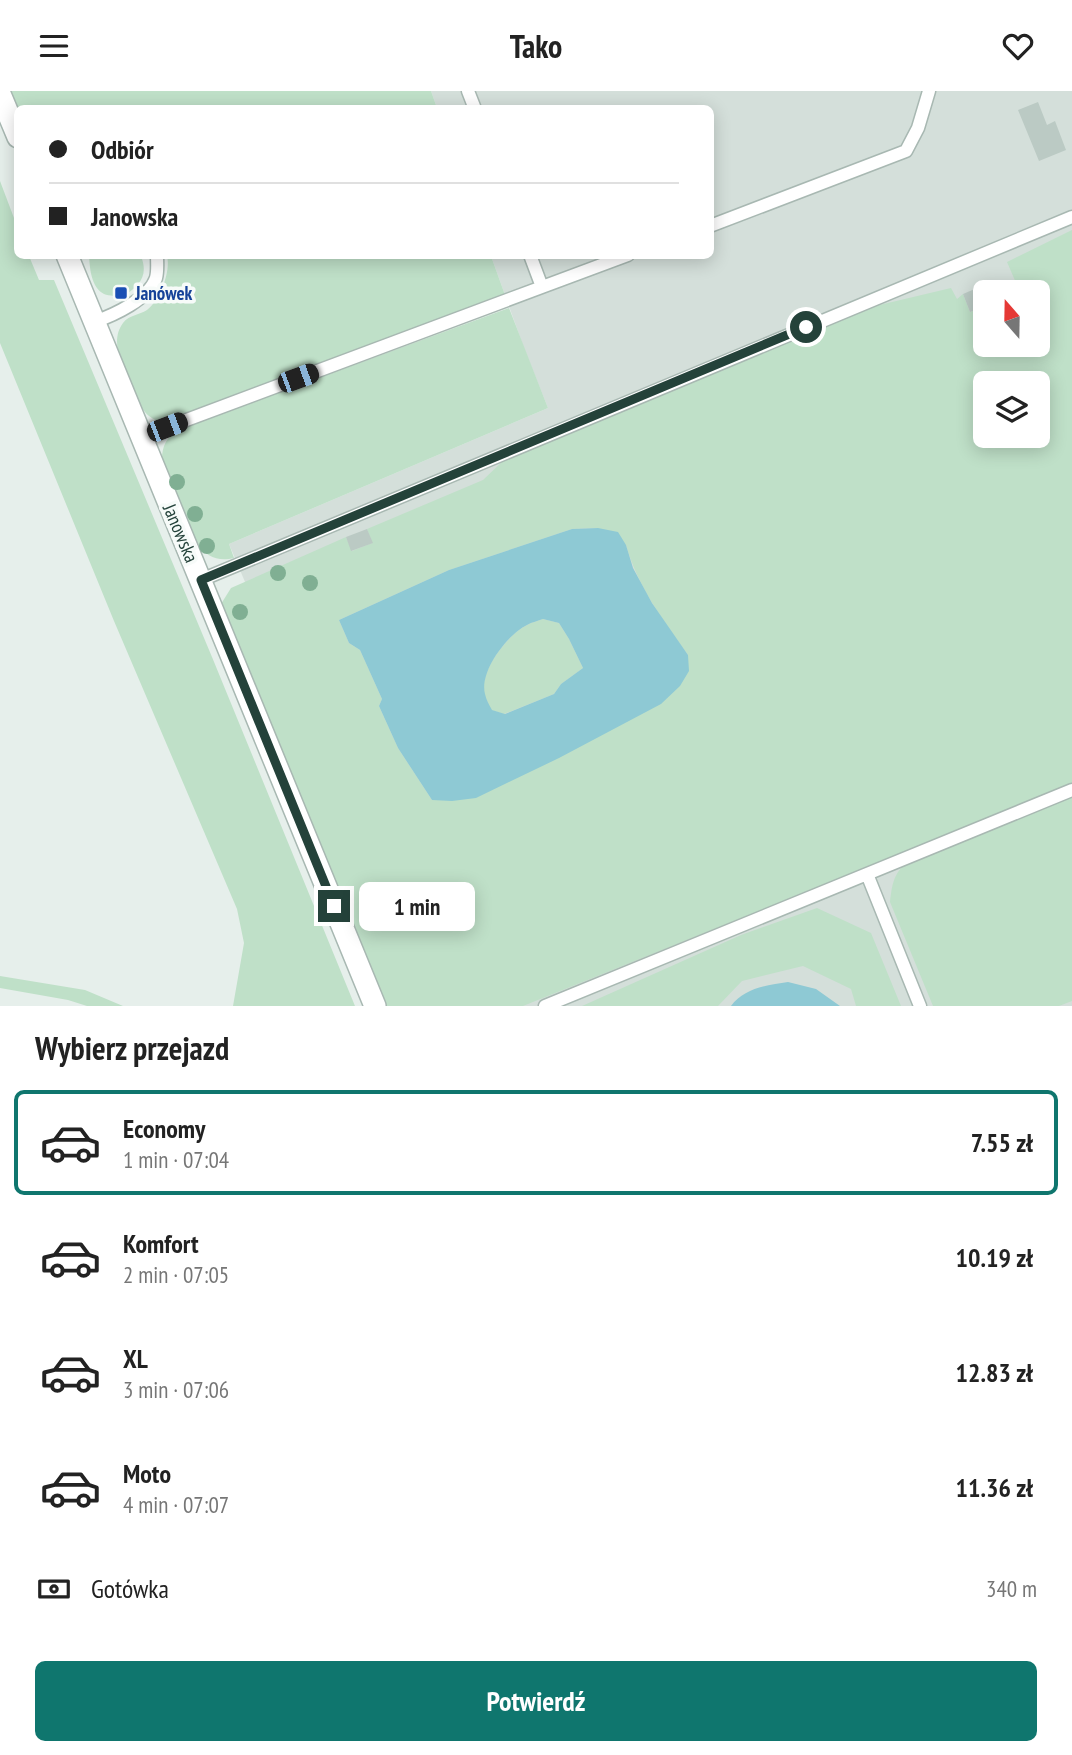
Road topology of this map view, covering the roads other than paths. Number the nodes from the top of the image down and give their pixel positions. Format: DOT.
graph roads {
  1 [pos="929,91"];
  2 [pos="0,95"];
  3 [pos="14,128"];
  4 [pos="1072,217"];
  5 [pos="714,224"];
  6 [pos="68,259"];
  7 [pos="157,259"];
  8 [pos="532,259"];
  9 [pos="617,259"];
  10 [pos="542,286"];
  11 [pos="94,322"];
  12 [pos="141,437"];
  13 [pos="201,580"];
  14 [pos="1072,790"];
  15 [pos="867,874"];
  16 [pos="375,1006"];
  17 [pos="545,1006"];
  18 [pos="920,1006"];
  1 -- 5 [label="lane"];
  2 -- 3 [label="street"];
  4 -- 13 [label="lane"];
  6 -- 11 [label="street, Janowska"];
  7 -- 11 [label="lane"];
  8 -- 10 [label="lane"];
  9 -- 10 [label="lane"];
  10 -- 12 [label="lane"];
  11 -- 12 [label="street, Janowska"];
  12 -- 13 [label="street, Janowska"];
  13 -- 16 [label="street, Janowska"];
  14 -- 15 [label="lane"];
  15 -- 17 [label="lane"];
  15 -- 18 [label="lane"];
}
